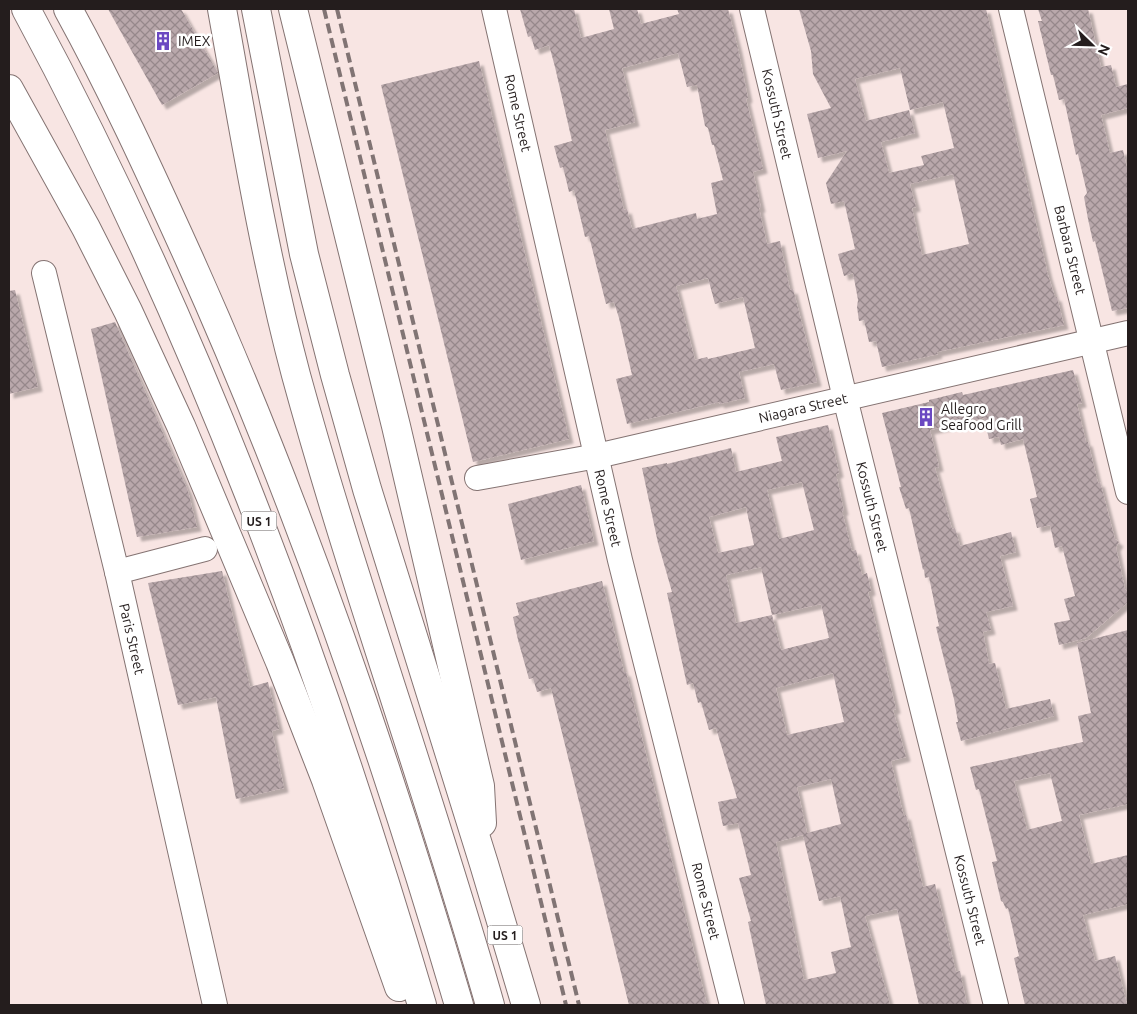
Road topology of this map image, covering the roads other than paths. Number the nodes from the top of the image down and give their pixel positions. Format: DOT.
graph roads {
  1 [pos="26,9"];
  2 [pos="68,9"];
  3 [pos="222,9"];
  4 [pos="256,9"];
  5 [pos="293,9"];
  6 [pos="494,9"];
  7 [pos="752,9"];
  8 [pos="1011,9"];
  9 [pos="9,89"];
  10 [pos="44,273"];
  11 [pos="1128,332"];
  12 [pos="1092,341"];
  13 [pos="845,398"];
  14 [pos="597,456"];
  15 [pos="476,478"];
  16 [pos="1128,492"];
  17 [pos="205,549"];
  18 [pos="117,572"];
  19 [pos="484,864"];
  20 [pos="215,1005"];
  21 [pos="406,1005"];
  22 [pos="422,1005"];
  23 [pos="459,1005"];
  24 [pos="490,1005"];
  25 [pos="526,1005"];
  26 [pos="732,1005"];
  27 [pos="996,1005"];
  1 -- 22 [label="highway, US 1"];
  2 -- 23 [label="highway"];
  3 -- 24 [label="highway"];
  4 -- 19 [label="highway, US 1"];
  5 -- 19 [label="highway"];
  6 -- 14 [label="street, Rome Street"];
  7 -- 13 [label="street, Kossuth Street"];
  8 -- 12 [label="street, Barbara Street"];
  9 -- 21 [label="highway"];
  10 -- 18 [label="street, Paris Street"];
  11 -- 12 [label="street, Niagara Street"];
  12 -- 13 [label="street, Niagara Street"];
  12 -- 16 [label="street, Barbara Street"];
  13 -- 14 [label="street, Niagara Street"];
  13 -- 27 [label="street, Kossuth Street"];
  14 -- 15 [label="street, Niagara Street"];
  14 -- 26 [label="street, Rome Street"];
  17 -- 18 [label="street"];
  18 -- 20 [label="street, Paris Street"];
  19 -- 25 [label="highway, US 1"];
}
